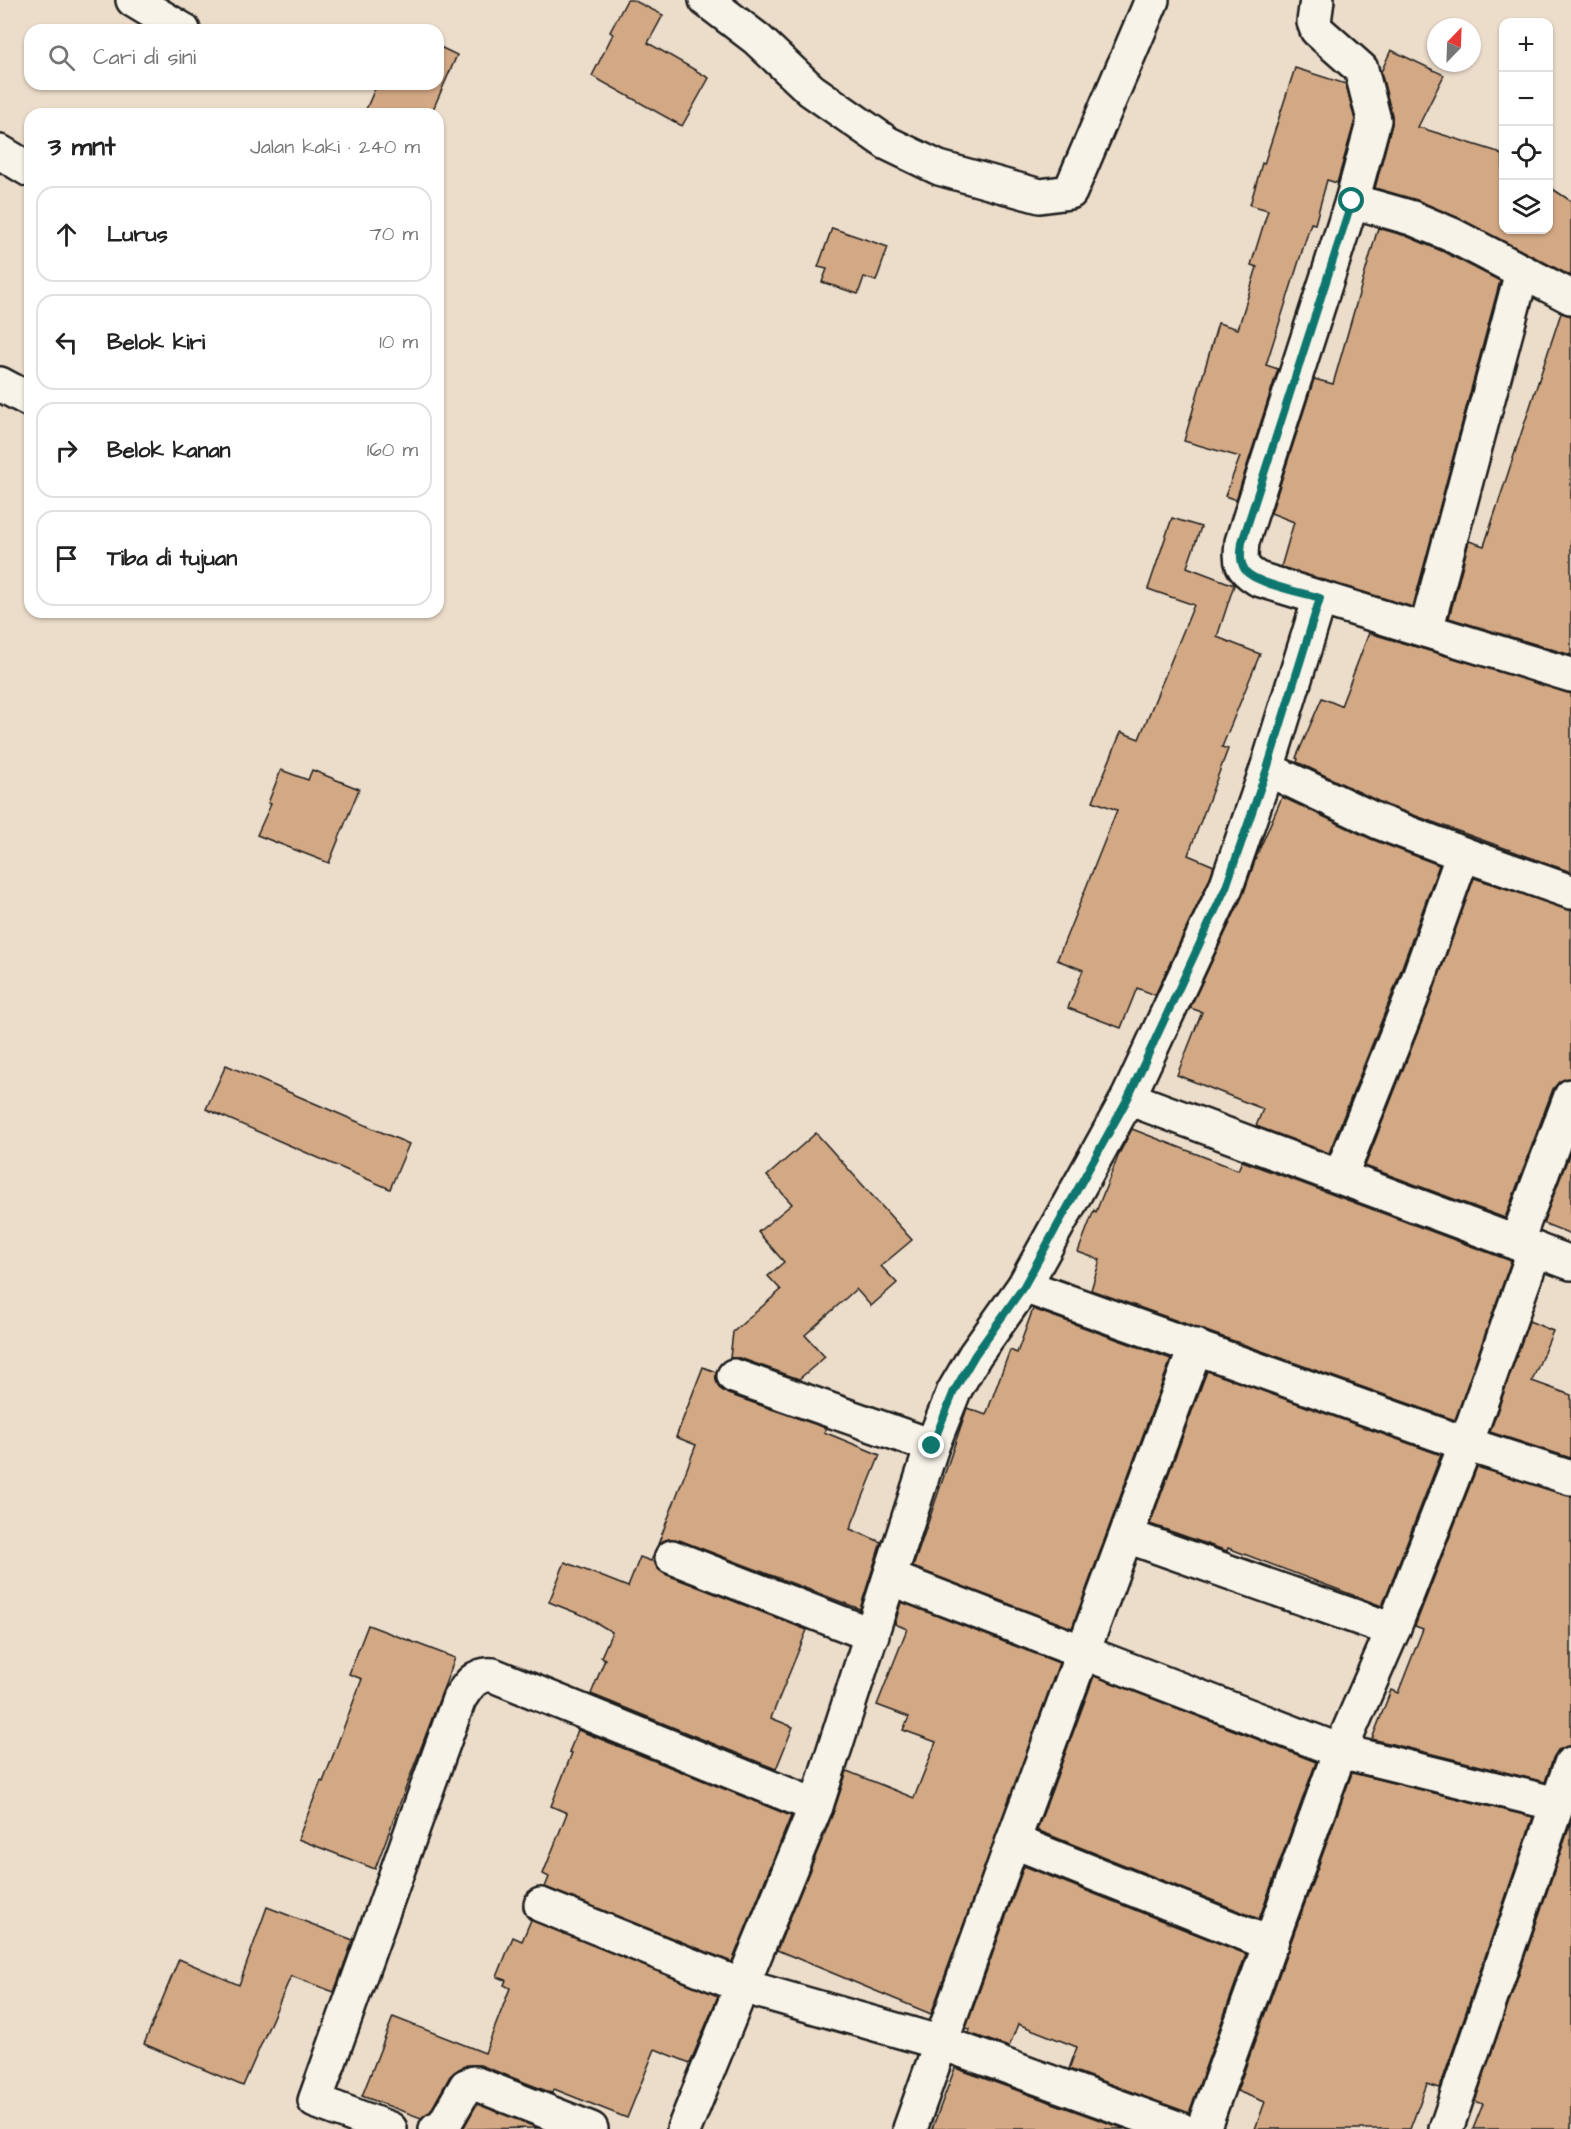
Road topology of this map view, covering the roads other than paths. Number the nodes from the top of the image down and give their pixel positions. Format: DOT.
graph roads {
  1 [pos="133,0"];
  2 [pos="706,0"];
  3 [pos="1152,0"];
  4 [pos="1317,0"];
  5 [pos="173,24"];
  6 [pos="0,152"];
  7 [pos="24,166"];
  8 [pos="1352,201"];
  9 [pos="1522,272"];
  10 [pos="1571,297"];
  11 [pos="0,384"];
  12 [pos="24,397"];
  13 [pos="1320,598"];
  14 [pos="1426,630"];
  15 [pos="1571,675"];
  16 [pos="1267,769"];
  17 [pos="1463,855"];
  18 [pos="1571,892"];
  19 [pos="1571,1096"];
  20 [pos="1128,1098"];
  21 [pos="1340,1177"];
  22 [pos="1526,1246"];
  23 [pos="1571,1263"];
  24 [pos="1024,1286"];
  25 [pos="1196,1346"];
  26 [pos="734,1376"];
  27 [pos="1466,1444"];
  28 [pos="932,1446"];
  29 [pos="1571,1478"];
  30 [pos="1127,1536"];
  31 [pos="672,1557"];
  32 [pos="890,1578"];
  33 [pos="1393,1630"];
  34 [pos="872,1635"];
  35 [pos="1084,1652"];
  36 [pos="1340,1751"];
  37 [pos="1571,1764"];
  38 [pos="1557,1804"];
  39 [pos="816,1806"];
  40 [pos="1012,1841"];
  41 [pos="542,1905"];
  42 [pos="1271,1944"];
  43 [pos="741,1986"];
  44 [pos="942,2043"];
  45 [pos="390,2129"];
  46 [pos="436,2129"];
  47 [pos="591,2129"];
  48 [pos="684,2129"];
  49 [pos="910,2129"];
  50 [pos="1180,2129"];
  51 [pos="1203,2129"];
  52 [pos="1446,2129"];
  1 -- 5 [label="street"];
  2 -- 3 [label="street"];
  4 -- 8 [label="street"];
  6 -- 7 [label="street"];
  8 -- 9 [label="street"];
  8 -- 13 [label="street"];
  9 -- 10 [label="street"];
  9 -- 14 [label="street"];
  11 -- 12 [label="street"];
  13 -- 14 [label="street"];
  13 -- 16 [label="street"];
  14 -- 15 [label="street"];
  16 -- 17 [label="street"];
  16 -- 20 [label="street"];
  17 -- 18 [label="street"];
  17 -- 21 [label="street"];
  19 -- 22 [label="street"];
  20 -- 21 [label="street"];
  20 -- 24 [label="street"];
  21 -- 22 [label="street"];
  22 -- 23 [label="street"];
  22 -- 27 [label="street"];
  24 -- 25 [label="street"];
  24 -- 28 [label="street"];
  25 -- 27 [label="street"];
  25 -- 30 [label="street"];
  26 -- 28 [label="street"];
  27 -- 29 [label="street"];
  27 -- 33 [label="street"];
  28 -- 32 [label="street"];
  30 -- 33 [label="street"];
  30 -- 35 [label="street"];
  31 -- 34 [label="street"];
  32 -- 34 [label="street"];
  32 -- 35 [label="street"];
  33 -- 36 [label="street"];
  34 -- 39 [label="street"];
  35 -- 36 [label="street"];
  35 -- 40 [label="street"];
  36 -- 38 [label="street"];
  36 -- 42 [label="street"];
  37 -- 38 [label="street"];
  38 -- 52 [label="street"];
  39 -- 43 [label="street"];
  39 -- 45 [label="street"];
  40 -- 42 [label="street"];
  40 -- 44 [label="street"];
  41 -- 43 [label="street"];
  42 -- 51 [label="street"];
  43 -- 44 [label="street"];
  43 -- 48 [label="street"];
  44 -- 49 [label="street"];
  44 -- 50 [label="street"];
  46 -- 47 [label="street"];
}
